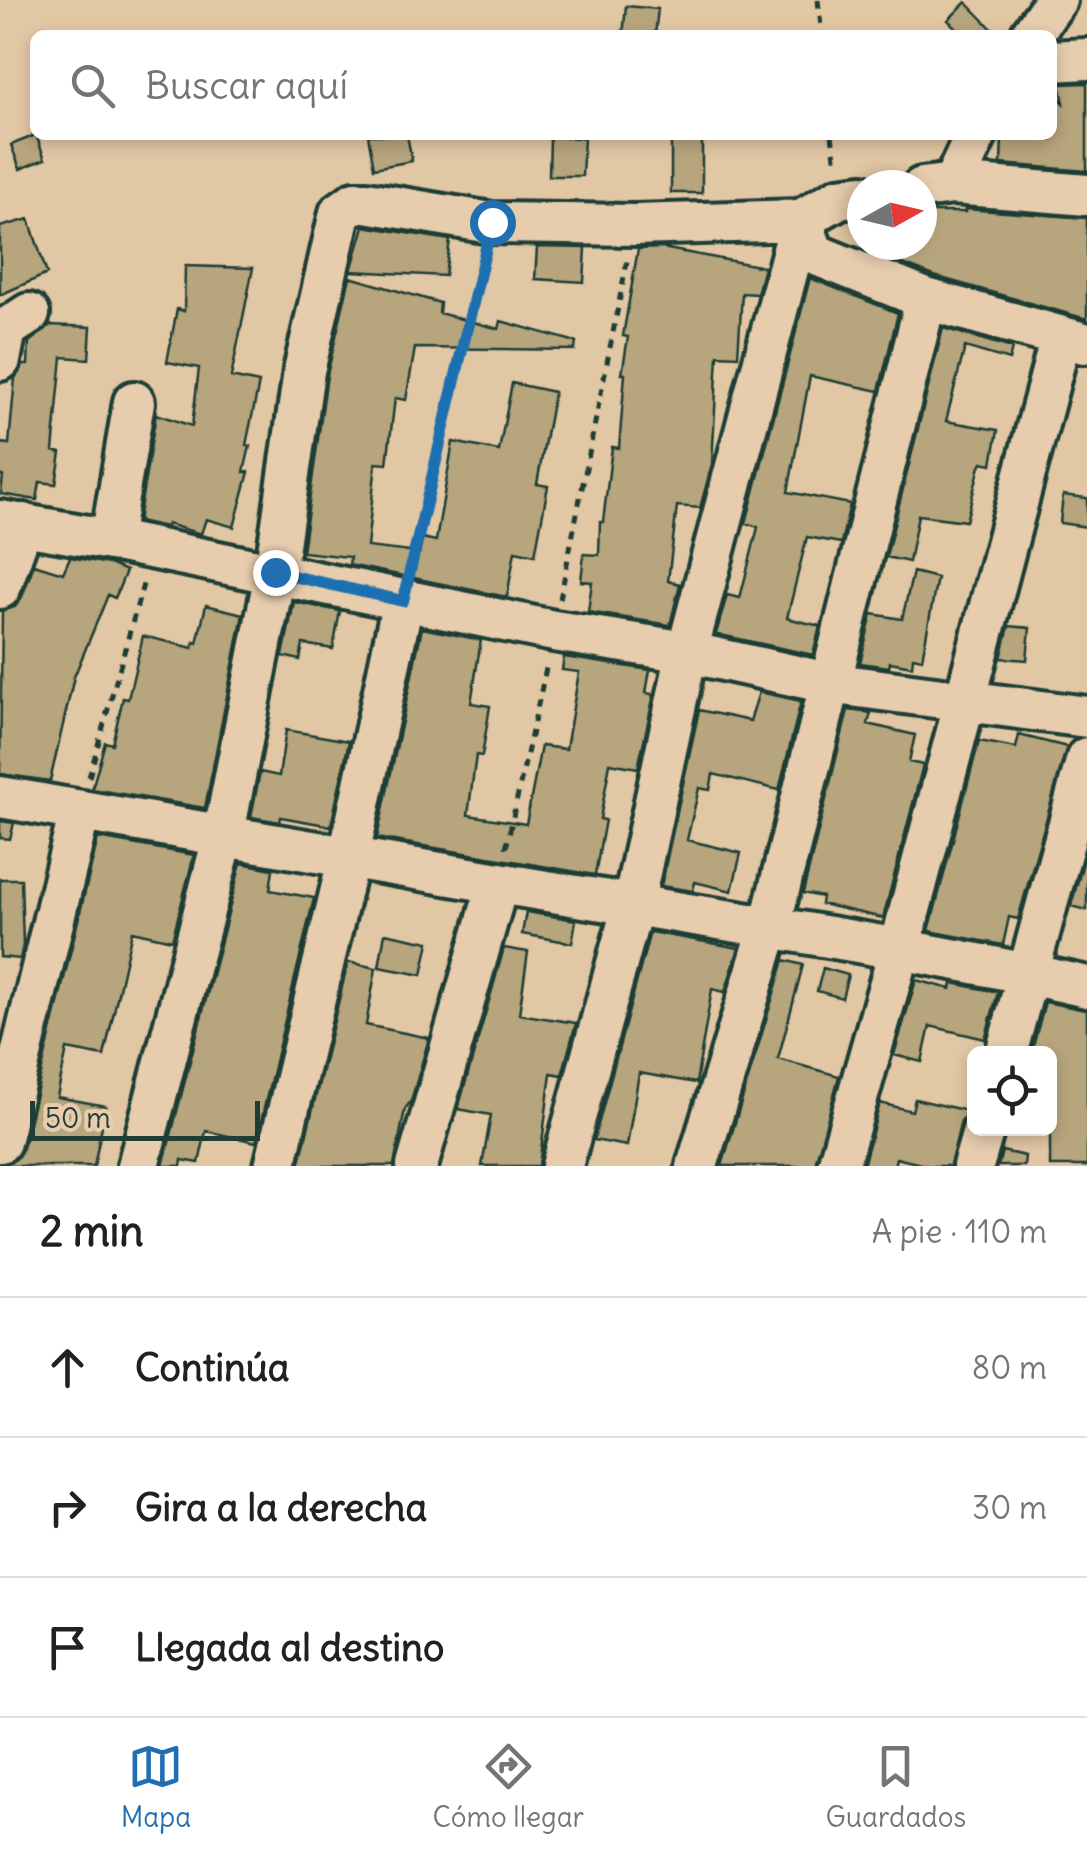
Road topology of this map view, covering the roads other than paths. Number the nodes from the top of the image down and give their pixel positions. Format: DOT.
graph roads {
  1 [pos="1056,0"];
  2 [pos="1035,30"];
  3 [pos="1087,59"];
  4 [pos="1057,61"];
  5 [pos="972,140"];
  6 [pos="937,186"];
  7 [pos="1087,195"];
  8 [pos="847,197"];
  9 [pos="801,220"];
  10 [pos="926,298"];
  11 [pos="29,314"];
  12 [pos="1074,341"];
  13 [pos="0,360"];
  14 [pos="134,402"];
  15 [pos="12,523"];
  16 [pos="111,540"];
  17 [pos="275,572"];
  18 [pos="0,588"];
  19 [pos="403,601"];
  20 [pos="686,652"];
  21 [pos="828,684"];
  22 [pos="965,699"];
  23 [pos="1087,717"];
  24 [pos="1087,758"];
  25 [pos="0,797"];
  26 [pos="80,810"];
  27 [pos="223,838"];
  28 [pos="350,856"];
  29 [pos="498,883"];
  30 [pos="632,905"];
  31 [pos="770,926"];
  32 [pos="899,952"];
  33 [pos="1030,974"];
  34 [pos="1087,986"];
  35 [pos="1008,1046"];
  36 [pos="982,1136"];
  37 [pos="0,1142"];
  38 [pos="138,1166"];
  39 [pos="274,1166"];
  40 [pos="417,1166"];
  41 [pos="562,1166"];
  42 [pos="697,1166"];
  43 [pos="838,1166"];
  44 [pos="973,1166"];
  1 -- 2 [label="street"];
  3 -- 4 [label="street"];
  5 -- 6 [label="street"];
  6 -- 7 [label="street"];
  8 -- 9 [label="street"];
  9 -- 10 [label="street"];
  9 -- 17 [label="street"];
  9 -- 20 [label="street"];
  10 -- 12 [label="street"];
  10 -- 21 [label="street"];
  11 -- 13 [label="street"];
  12 -- 22 [label="street"];
  14 -- 16 [label="street"];
  15 -- 16 [label="street"];
  15 -- 18 [label="street"];
  16 -- 17 [label="street"];
  17 -- 19 [label="street"];
  17 -- 27 [label="street"];
  19 -- 20 [label="street"];
  19 -- 28 [label="street"];
  20 -- 21 [label="street"];
  20 -- 30 [label="street"];
  21 -- 22 [label="street"];
  21 -- 31 [label="street"];
  22 -- 23 [label="street"];
  22 -- 32 [label="street"];
  24 -- 33 [label="street"];
  25 -- 26 [label="street"];
  26 -- 27 [label="street"];
  26 -- 37 [label="street"];
  27 -- 28 [label="street"];
  27 -- 38 [label="street"];
  28 -- 29 [label="street"];
  28 -- 39 [label="street"];
  29 -- 30 [label="street"];
  29 -- 40 [label="street"];
  30 -- 31 [label="street"];
  30 -- 41 [label="street"];
  31 -- 32 [label="street"];
  31 -- 42 [label="street"];
  32 -- 33 [label="street"];
  32 -- 43 [label="street"];
  33 -- 34 [label="street"];
  33 -- 35 [label="street"];
  36 -- 44 [label="street"];
}
